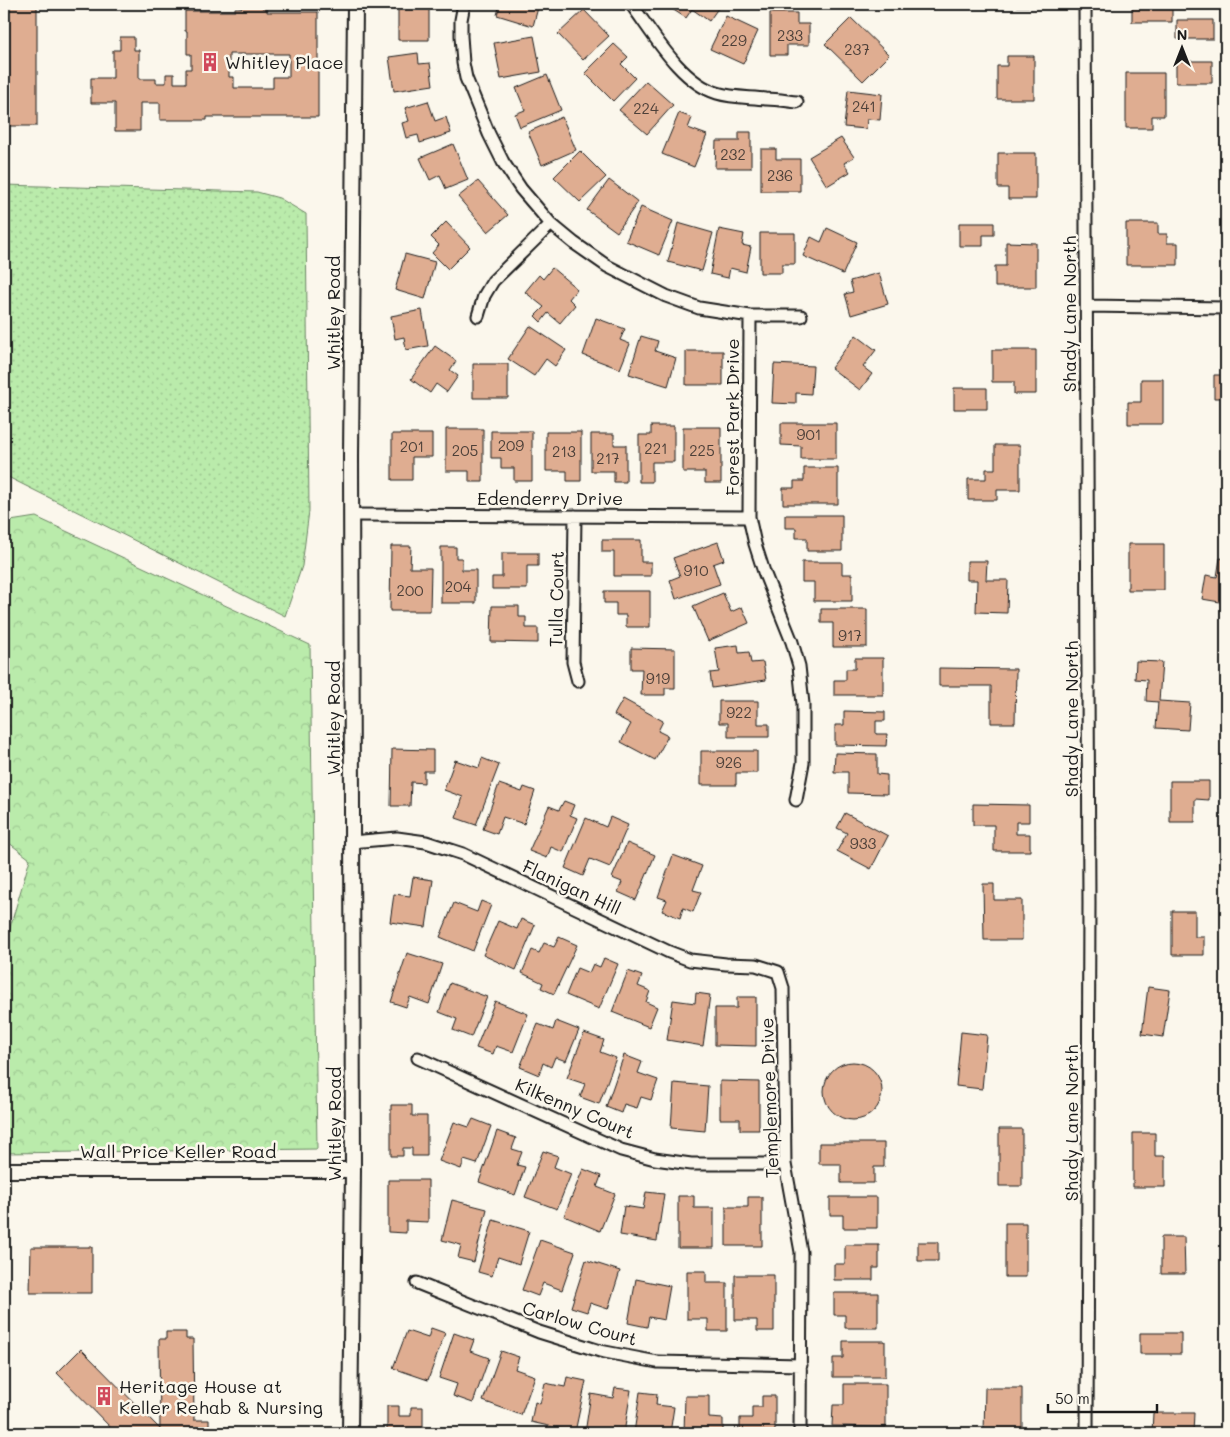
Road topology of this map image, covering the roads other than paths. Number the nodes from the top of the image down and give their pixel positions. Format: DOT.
graph roads {
  1 [pos="355,4"];
  2 [pos="464,4"];
  3 [pos="630,4"];
  4 [pos="1085,4"];
  5 [pos="797,102"];
  6 [pos="552,224"];
  7 [pos="1087,306"];
  8 [pos="1226,308"];
  9 [pos="478,316"];
  10 [pos="750,316"];
  11 [pos="801,316"];
  12 [pos="351,515"];
  13 [pos="574,516"];
  14 [pos="749,517"];
  15 [pos="578,681"];
  16 [pos="796,800"];
  17 [pos="351,842"];
  18 [pos="778,972"];
  19 [pos="418,1058"];
  20 [pos="785,1164"];
  21 [pos="4,1170"];
  22 [pos="353,1170"];
  23 [pos="417,1283"];
  24 [pos="801,1365"];
  25 [pos="350,1433"];
  26 [pos="800,1433"];
  27 [pos="1087,1433"];
  1 -- 12 [label="street, Whitley Road"];
  2 -- 6 [label="street"];
  3 -- 5 [label="street"];
  4 -- 7 [label="street, Shady Lane North"];
  6 -- 9 [label="street"];
  6 -- 10 [label="street"];
  7 -- 8 [label="street"];
  7 -- 27 [label="street, Shady Lane North"];
  10 -- 11 [label="street"];
  10 -- 14 [label="street, Forest Park Drive"];
  12 -- 13 [label="street, Edenderry Drive"];
  12 -- 17 [label="street, Whitley Road"];
  13 -- 14 [label="street, Edenderry Drive"];
  13 -- 15 [label="street, Tulla Court"];
  14 -- 16 [label="street, Forest Park Drive"];
  17 -- 18 [label="street, Flanigan Hill"];
  17 -- 22 [label="street, Whitley Road"];
  18 -- 20 [label="street, Templemore Drive"];
  19 -- 20 [label="street, Kilkenny Court"];
  20 -- 24 [label="street, Templemore Drive"];
  21 -- 22 [label="street, Wall Price Keller Road"];
  22 -- 25 [label="street, Whitley Road"];
  23 -- 24 [label="street, Carlow Court"];
  24 -- 26 [label="street, Templemore Drive"];
}
